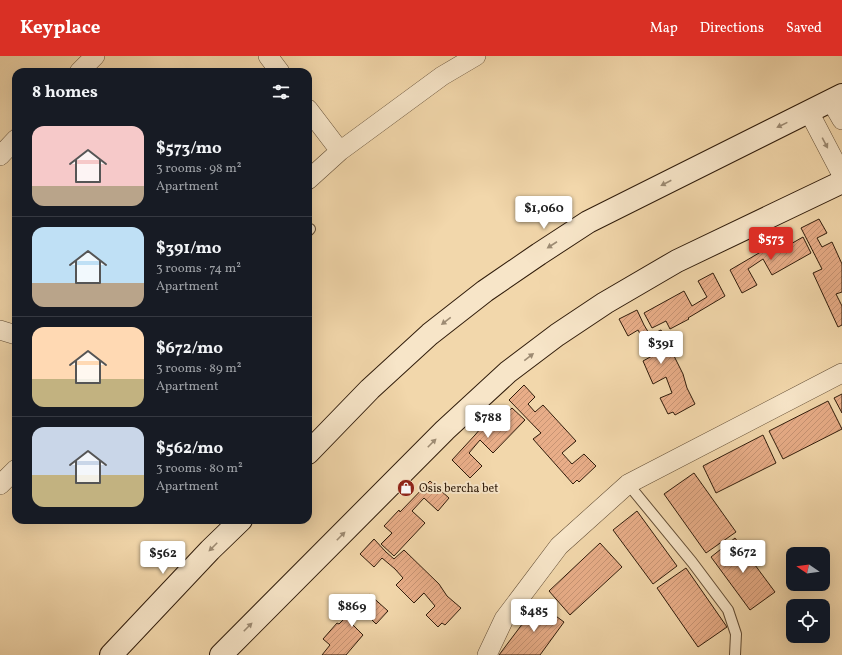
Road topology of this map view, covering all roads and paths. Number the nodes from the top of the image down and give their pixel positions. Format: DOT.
graph roads {
  1 [pos="94,56"];
  2 [pos="268,56"];
  3 [pos="476,56"];
  4 [pos="83,68"];
  5 [pos="277,68"];
  6 [pos="837,98"];
  7 [pos="809,112"];
  8 [pos="312,114"];
  9 [pos="842,120"];
  10 [pos="12,143"];
  11 [pos="340,151"];
  12 [pos="0,156"];
  13 [pos="842,175"];
  14 [pos="312,176"];
  15 [pos="842,182"];
  16 [pos="0,330"];
  17 [pos="12,334"];
  18 [pos="842,373"];
  19 [pos="312,449"];
  20 [pos="12,472"];
  21 [pos="628,484"];
  22 [pos="0,485"];
  23 [pos="237,524"];
  24 [pos="111,655"];
  25 [pos="221,655"];
  26 [pos="487,655"];
  27 [pos="735,655"];
  1 -- 4 [label="street"];
  2 -- 5 [label="street"];
  3 -- 11 [label="street"];
  6 -- 7 [label="street"];
  6 -- 9 [label="street"];
  7 -- 13 [label="street, one-way"];
  7 -- 19 [label="street, one-way"];
  8 -- 11 [label="street"];
  10 -- 12 [label="street"];
  11 -- 14 [label="street"];
  25 -- 15 [label="street, one-way"];
  16 -- 17 [label="street"];
  18 -- 21 [label="street"];
  20 -- 22 [label="street"];
  21 -- 26 [label="street"];
  21 -- 27 [label="lane"];
  23 -- 24 [label="street, one-way"];
}
